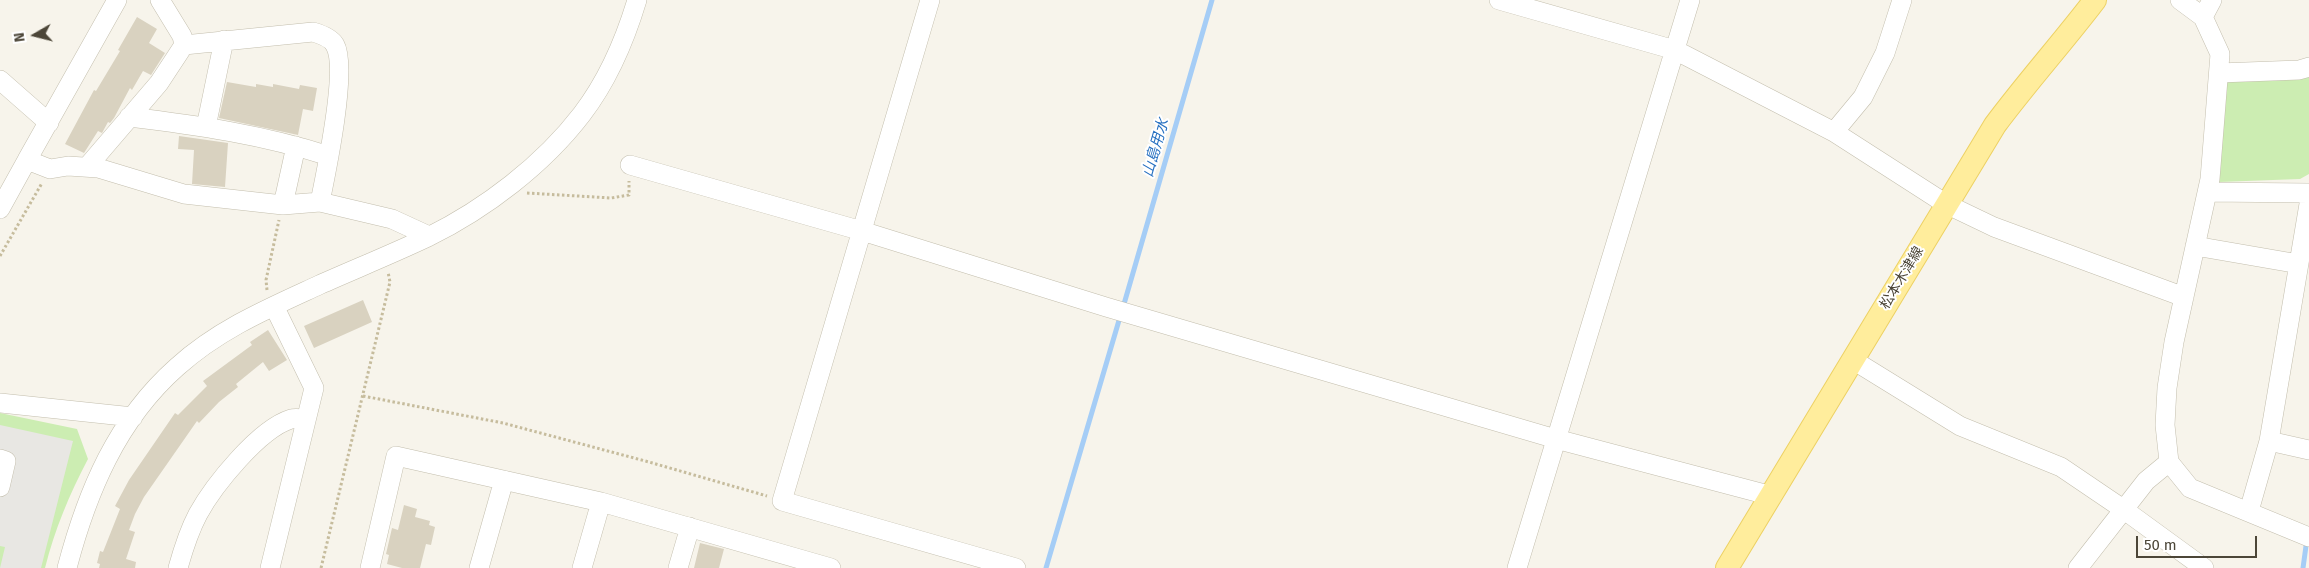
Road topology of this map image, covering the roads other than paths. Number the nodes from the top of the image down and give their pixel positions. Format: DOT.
graph roads {
  1 [pos="117,0"];
  2 [pos="160,0"];
  3 [pos="637,0"];
  4 [pos="930,0"];
  5 [pos="1499,0"];
  6 [pos="1690,0"];
  7 [pos="1902,0"];
  8 [pos="2095,0"];
  9 [pos="2180,0"];
  10 [pos="2212,0"];
  11 [pos="2202,17"];
  12 [pos="224,40"];
  13 [pos="184,46"];
  14 [pos="1675,50"];
  15 [pos="2309,67"];
  16 [pos="2219,73"];
  17 [pos="0,80"];
  18 [pos="129,118"];
  19 [pos="49,123"];
  20 [pos="206,127"];
  21 [pos="1834,132"];
  22 [pos="296,146"];
  23 [pos="329,156"];
  24 [pos="27,160"];
  25 [pos="630,166"];
  26 [pos="87,167"];
  27 [pos="2207,192"];
  28 [pos="2309,192"];
  29 [pos="320,202"];
  30 [pos="1946,204"];
  31 [pos="2309,204"];
  32 [pos="283,205"];
  33 [pos="0,209"];
  34 [pos="862,231"];
  35 [pos="429,236"];
  36 [pos="2195,246"];
  37 [pos="2299,264"];
  38 [pos="2184,297"];
  39 [pos="274,306"];
  40 [pos="1853,360"];
  41 [pos="0,403"];
  42 [pos="133,418"];
  43 [pos="306,419"];
  44 [pos="1556,439"];
  45 [pos="2269,440"];
  46 [pos="2309,450"];
  47 [pos="0,459"];
  48 [pos="2169,462"];
  49 [pos="504,480"];
  50 [pos="0,487"];
  51 [pos="1772,496"];
  52 [pos="601,502"];
  53 [pos="2123,509"];
  54 [pos="2249,511"];
  55 [pos="690,527"];
  56 [pos="2305,535"];
  57 [pos="67,568"];
  58 [pos="178,568"];
  59 [pos="270,568"];
  60 [pos="370,568"];
  61 [pos="479,568"];
  62 [pos="582,568"];
  63 [pos="678,568"];
  64 [pos="831,568"];
  65 [pos="1016,568"];
  66 [pos="1518,568"];
  67 [pos="1727,568"];
  68 [pos="2078,568"];
  69 [pos="2204,568"];
  1 -- 19 [label="street"];
  2 -- 13 [label="street"];
  3 -- 35 [label="street"];
  4 -- 34 [label="street"];
  5 -- 14 [label="street"];
  6 -- 14 [label="street"];
  7 -- 21 [label="street"];
  8 -- 30 [label="main road, 松本木津線"];
  9 -- 11 [label="street"];
  10 -- 11 [label="street"];
  11 -- 16 [label="street"];
  12 -- 13 [label="street"];
  12 -- 20 [label="street"];
  12 -- 23 [label="street"];
  13 -- 18 [label="street"];
  14 -- 21 [label="street"];
  14 -- 44 [label="street"];
  15 -- 16 [label="street"];
  16 -- 27 [label="street"];
  17 -- 19 [label="street"];
  18 -- 20 [label="street"];
  18 -- 26 [label="street"];
  19 -- 24 [label="street"];
  20 -- 22 [label="street"];
  21 -- 30 [label="street"];
  22 -- 23 [label="street"];
  22 -- 32 [label="street"];
  23 -- 29 [label="street"];
  24 -- 26 [label="street"];
  24 -- 33 [label="street"];
  25 -- 34 [label="street"];
  26 -- 32 [label="street"];
  27 -- 28 [label="street"];
  27 -- 36 [label="street"];
  29 -- 32 [label="street"];
  29 -- 35 [label="street"];
  30 -- 38 [label="street"];
  30 -- 40 [label="main road, 松本木津線"];
  31 -- 37 [label="street"];
  34 -- 44 [label="street"];
  34 -- 65 [label="street"];
  35 -- 39 [label="street"];
  36 -- 37 [label="street"];
  36 -- 38 [label="street"];
  37 -- 45 [label="street"];
  38 -- 48 [label="street"];
  39 -- 42 [label="street"];
  39 -- 43 [label="street"];
  40 -- 51 [label="main road, 松本木津線"];
  40 -- 53 [label="street"];
  41 -- 42 [label="street"];
  42 -- 57 [label="street"];
  43 -- 58 [label="street"];
  43 -- 59 [label="street"];
  44 -- 51 [label="street"];
  44 -- 66 [label="street"];
  45 -- 46 [label="street"];
  45 -- 54 [label="street"];
  47 -- 50 [label="street"];
  48 -- 53 [label="street"];
  48 -- 54 [label="street"];
  49 -- 52 [label="street"];
  49 -- 60 [label="street"];
  49 -- 61 [label="street"];
  51 -- 67 [label="main road, 松本木津線"];
  52 -- 55 [label="street"];
  52 -- 62 [label="street"];
  53 -- 68 [label="street"];
  53 -- 69 [label="street"];
  54 -- 56 [label="street"];
  55 -- 63 [label="street"];
  55 -- 64 [label="street"];
}
